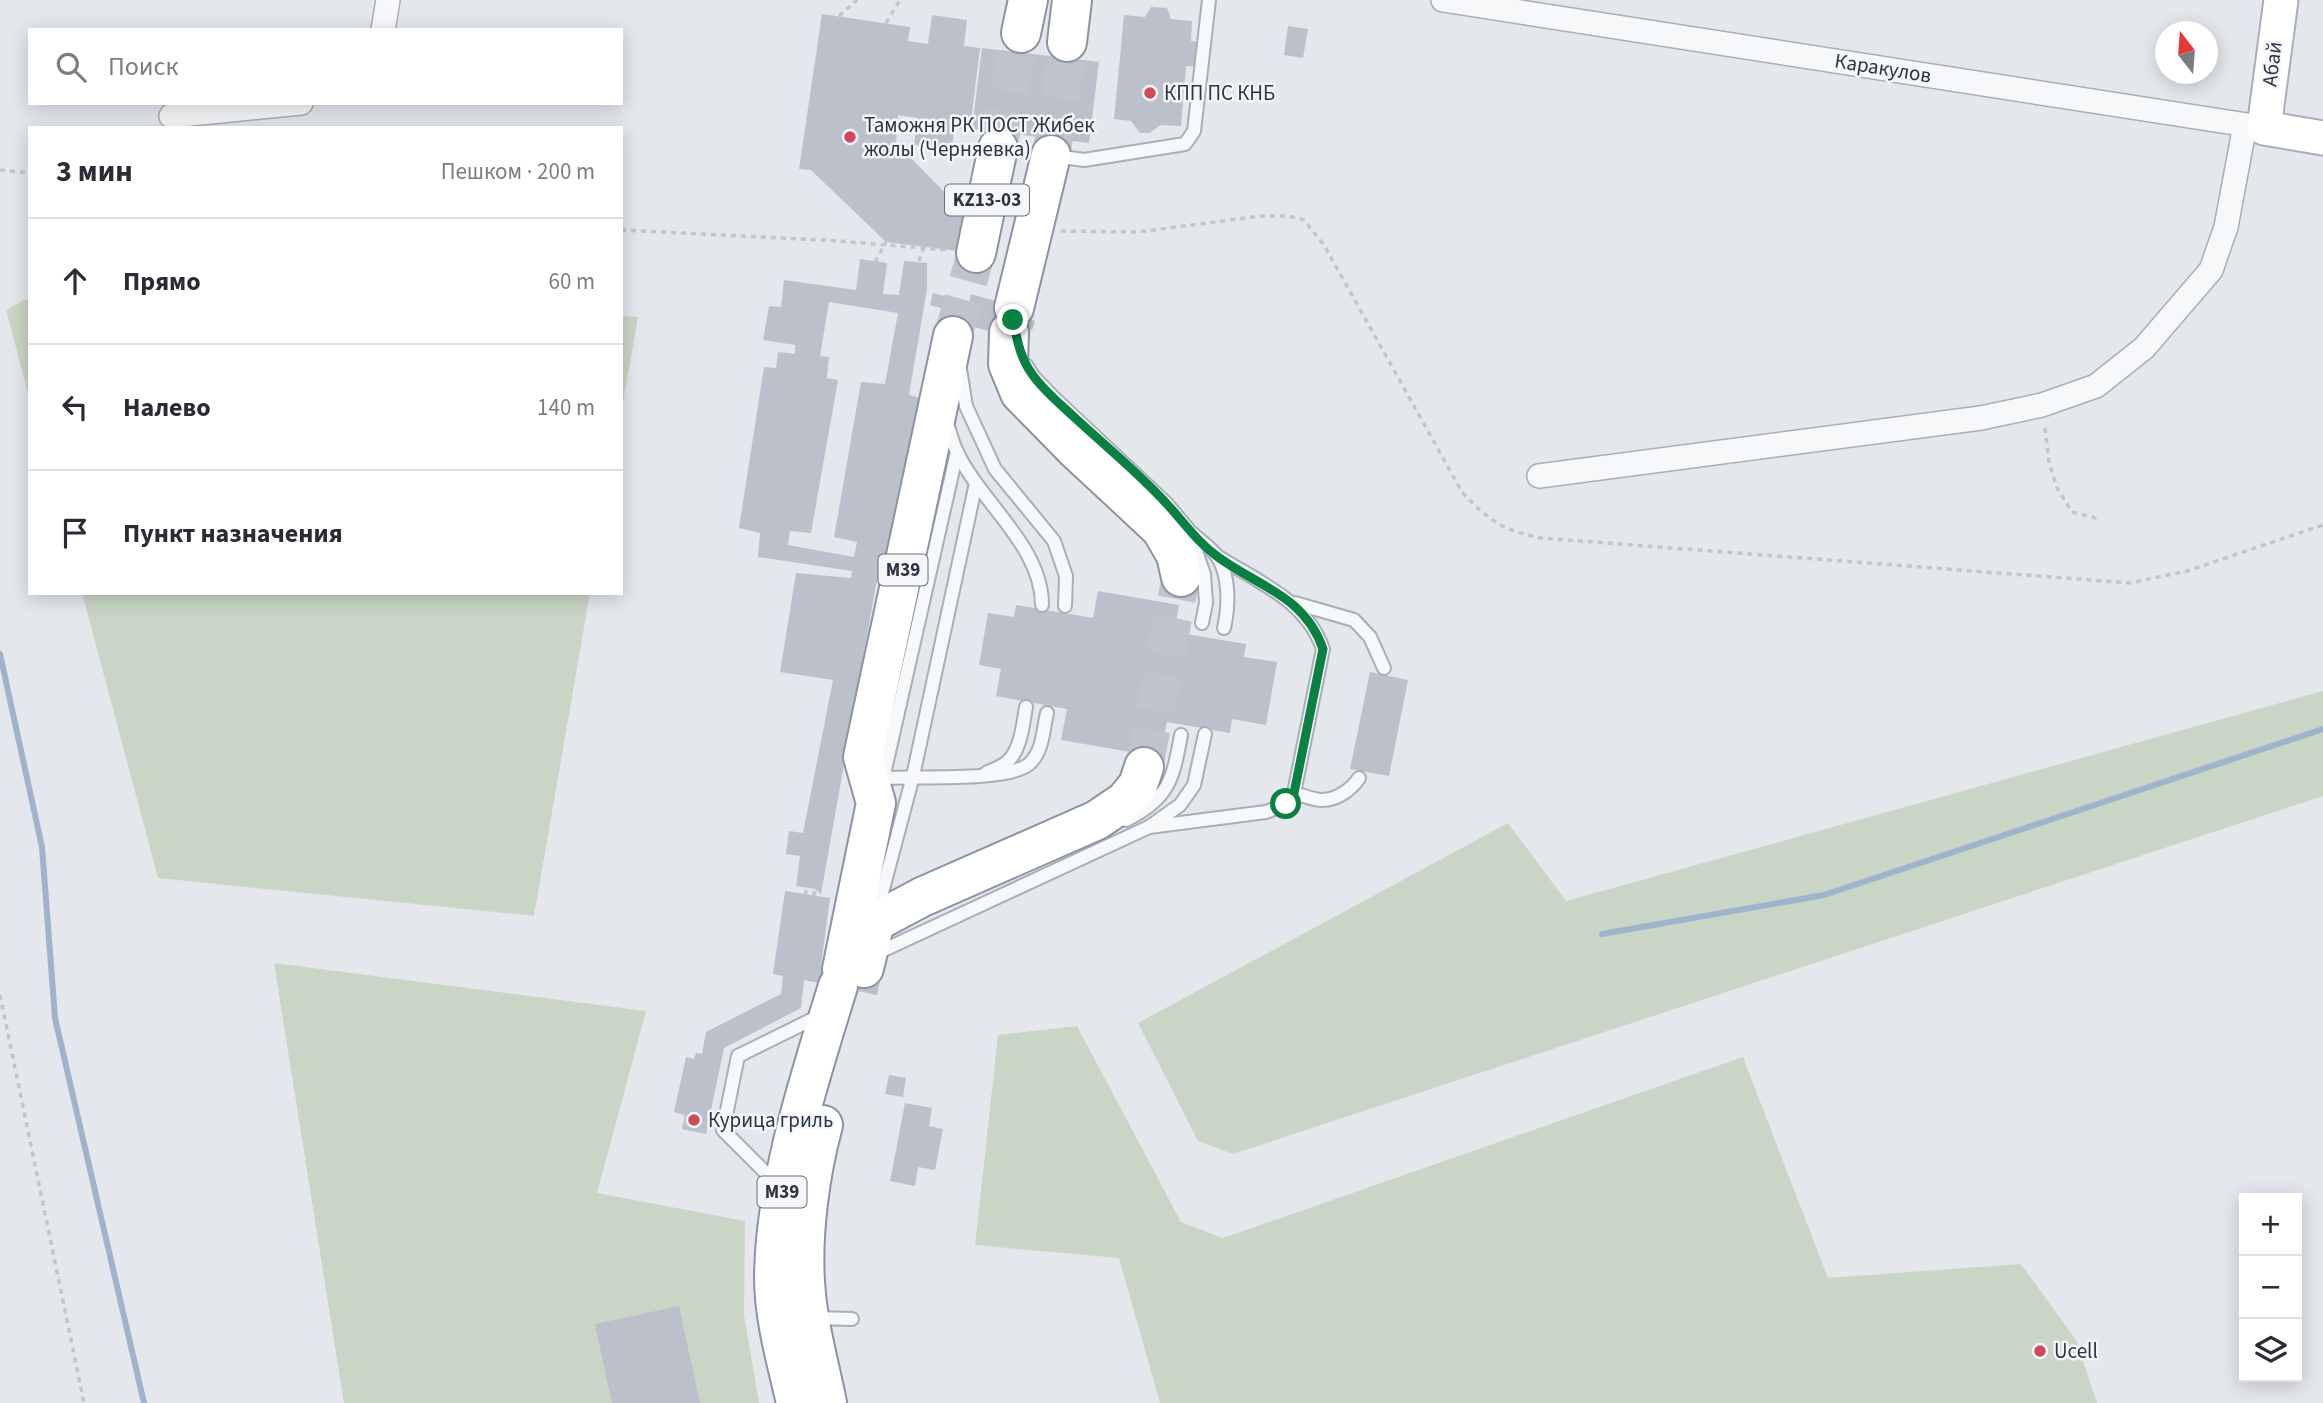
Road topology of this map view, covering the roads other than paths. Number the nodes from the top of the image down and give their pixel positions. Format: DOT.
graph roads {
  1 [pos="388,0"];
  2 [pos="1072,0"];
  3 [pos="1209,0"];
  4 [pos="1443,0"];
  5 [pos="2281,0"];
  6 [pos="383,28"];
  7 [pos="1067,43"];
  8 [pos="281,105"];
  9 [pos="171,116"];
  10 [pos="2254,126"];
  11 [pos="2323,138"];
  12 [pos="998,148"];
  13 [pos="1051,155"];
  14 [pos="976,253"];
  15 [pos="1012,320"];
  16 [pos="956,330"];
  17 [pos="940,401"];
  18 [pos="957,452"];
  19 [pos="1539,475"];
  20 [pos="976,483"];
  21 [pos="1188,529"];
  22 [pos="1217,556"];
  23 [pos="1181,577"];
  24 [pos="1290,602"];
  25 [pos="1042,605"];
  26 [pos="1065,606"];
  27 [pos="1202,623"];
  28 [pos="1224,628"];
  29 [pos="1384,668"];
  30 [pos="1026,707"];
  31 [pos="1046,713"];
  32 [pos="1205,734"];
  33 [pos="1181,736"];
  34 [pos="1144,767"];
  35 [pos="913,776"];
  36 [pos="981,776"];
  37 [pos="1359,778"];
  38 [pos="879,791"];
  39 [pos="1294,793"];
  40 [pos="1149,827"];
  41 [pos="1088,839"];
  42 [pos="875,922"];
  43 [pos="850,982"];
  44 [pos="782,1189"];
  45 [pos="809,1318"];
  46 [pos="852,1319"];
  47 [pos="796,1403"];
  48 [pos="827,1403"];
  1 -- 6 [label="street"];
  2 -- 7 [label="highway"];
  3 -- 13 [label="lane"];
  4 -- 10 [label="street, Каракулов"];
  5 -- 10 [label="main road, Абай"];
  8 -- 9 [label="street"];
  10 -- 11 [label="main road, Каракулов"];
  10 -- 19 [label="street"];
  12 -- 14 [label="highway, KZ13-03"];
  13 -- 15 [label="highway, KZ13-03"];
  15 -- 21 [label="lane"];
  15 -- 23 [label="highway"];
  16 -- 17 [label="highway, M39"];
  16 -- 26 [label="lane"];
  17 -- 18 [label="lane"];
  17 -- 38 [label="highway, M39"];
  18 -- 20 [label="lane"];
  18 -- 38 [label="lane"];
  20 -- 25 [label="lane"];
  20 -- 35 [label="lane"];
  21 -- 22 [label="lane"];
  21 -- 27 [label="lane"];
  22 -- 24 [label="lane"];
  22 -- 28 [label="lane"];
  24 -- 29 [label="lane"];
  24 -- 39 [label="lane"];
  30 -- 36 [label="lane"];
  31 -- 36 [label="lane"];
  32 -- 40 [label="lane"];
  33 -- 41 [label="lane"];
  34 -- 42 [label="highway"];
  35 -- 36 [label="lane"];
  35 -- 38 [label="lane"];
  35 -- 42 [label="lane"];
  37 -- 39 [label="lane"];
  38 -- 43 [label="highway, M39"];
  39 -- 40 [label="lane"];
  40 -- 43 [label="lane"];
  42 -- 43 [label="highway, M39"];
  43 -- 44 [label="highway, M39"];
  43 -- 44 [label="lane"];
  43 -- 45 [label="highway, M39"];
  44 -- 47 [label="highway, M39"];
  45 -- 46 [label="lane"];
  45 -- 48 [label="highway, M39"];
}
